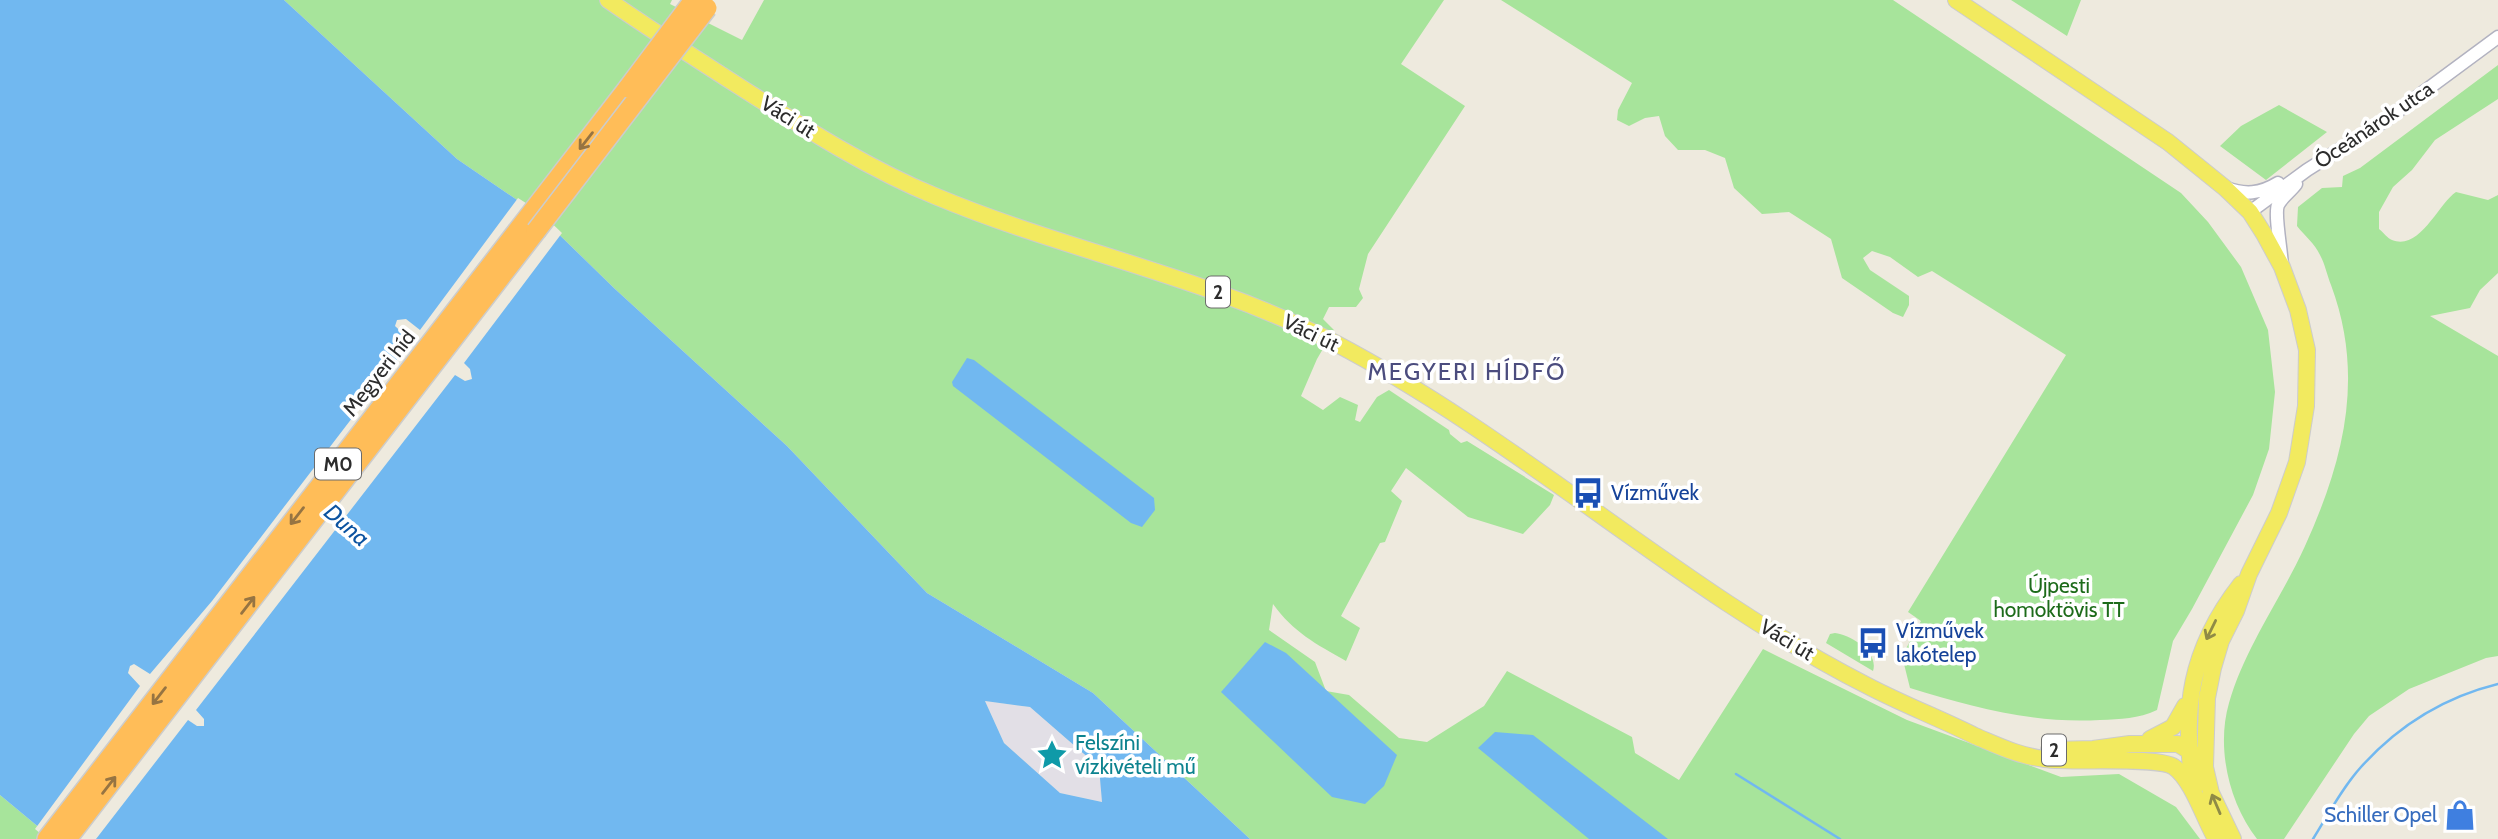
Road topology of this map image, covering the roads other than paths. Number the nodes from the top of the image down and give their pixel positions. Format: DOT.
graph roads {
  1 [pos="608,0"];
  2 [pos="1956,0"];
  3 [pos="705,3"];
  4 [pos="2498,37"];
  5 [pos="2307,170"];
  6 [pos="2225,188"];
  7 [pos="2249,212"];
  8 [pos="2282,267"];
  9 [pos="2249,574"];
  10 [pos="2189,695"];
  11 [pos="2204,732"];
  12 [pos="1978,737"];
  13 [pos="2130,744"];
  14 [pos="2189,750"];
  15 [pos="2127,761"];
  16 [pos="2205,767"];
  17 [pos="2196,800"];
  18 [pos="47,839"];
  19 [pos="67,839"];
  20 [pos="2216,839"];
  21 [pos="2233,839"];
  1 -- 12 [label="main road, Váci út / 2"];
  2 -- 6 [label="main road"];
  3 -- 18 [label="highway, Megyeri híd / M0, one-way, bridge"];
  19 -- 3 [label="highway, Megyeri híd / M0, one-way, bridge"];
  4 -- 5 [label="street, Óceánárok utca"];
  5 -- 6 [label="street"];
  5 -- 7 [label="street, Óceánárok utca"];
  5 -- 8 [label="street"];
  6 -- 7 [label="main road"];
  7 -- 8 [label="main road"];
  8 -- 9 [label="main road"];
  9 -- 10 [label="main road, one-way"];
  9 -- 11 [label="main road"];
  10 -- 13 [label="main road"];
  10 -- 14 [label="main road"];
  11 -- 14 [label="main road"];
  11 -- 16 [label="main road"];
  12 -- 13 [label="main road, Váci út / 2"];
  12 -- 15 [label="main road, Váci út / 2"];
  13 -- 14 [label="main road, Váci út / 2"];
  14 -- 15 [label="main road"];
  14 -- 16 [label="main road"];
  14 -- 17 [label="main road"];
  15 -- 17 [label="main road, Váci út / 2"];
  21 -- 16 [label="main road, one-way"];
  17 -- 20 [label="main road, Váci út / 2"];
}
